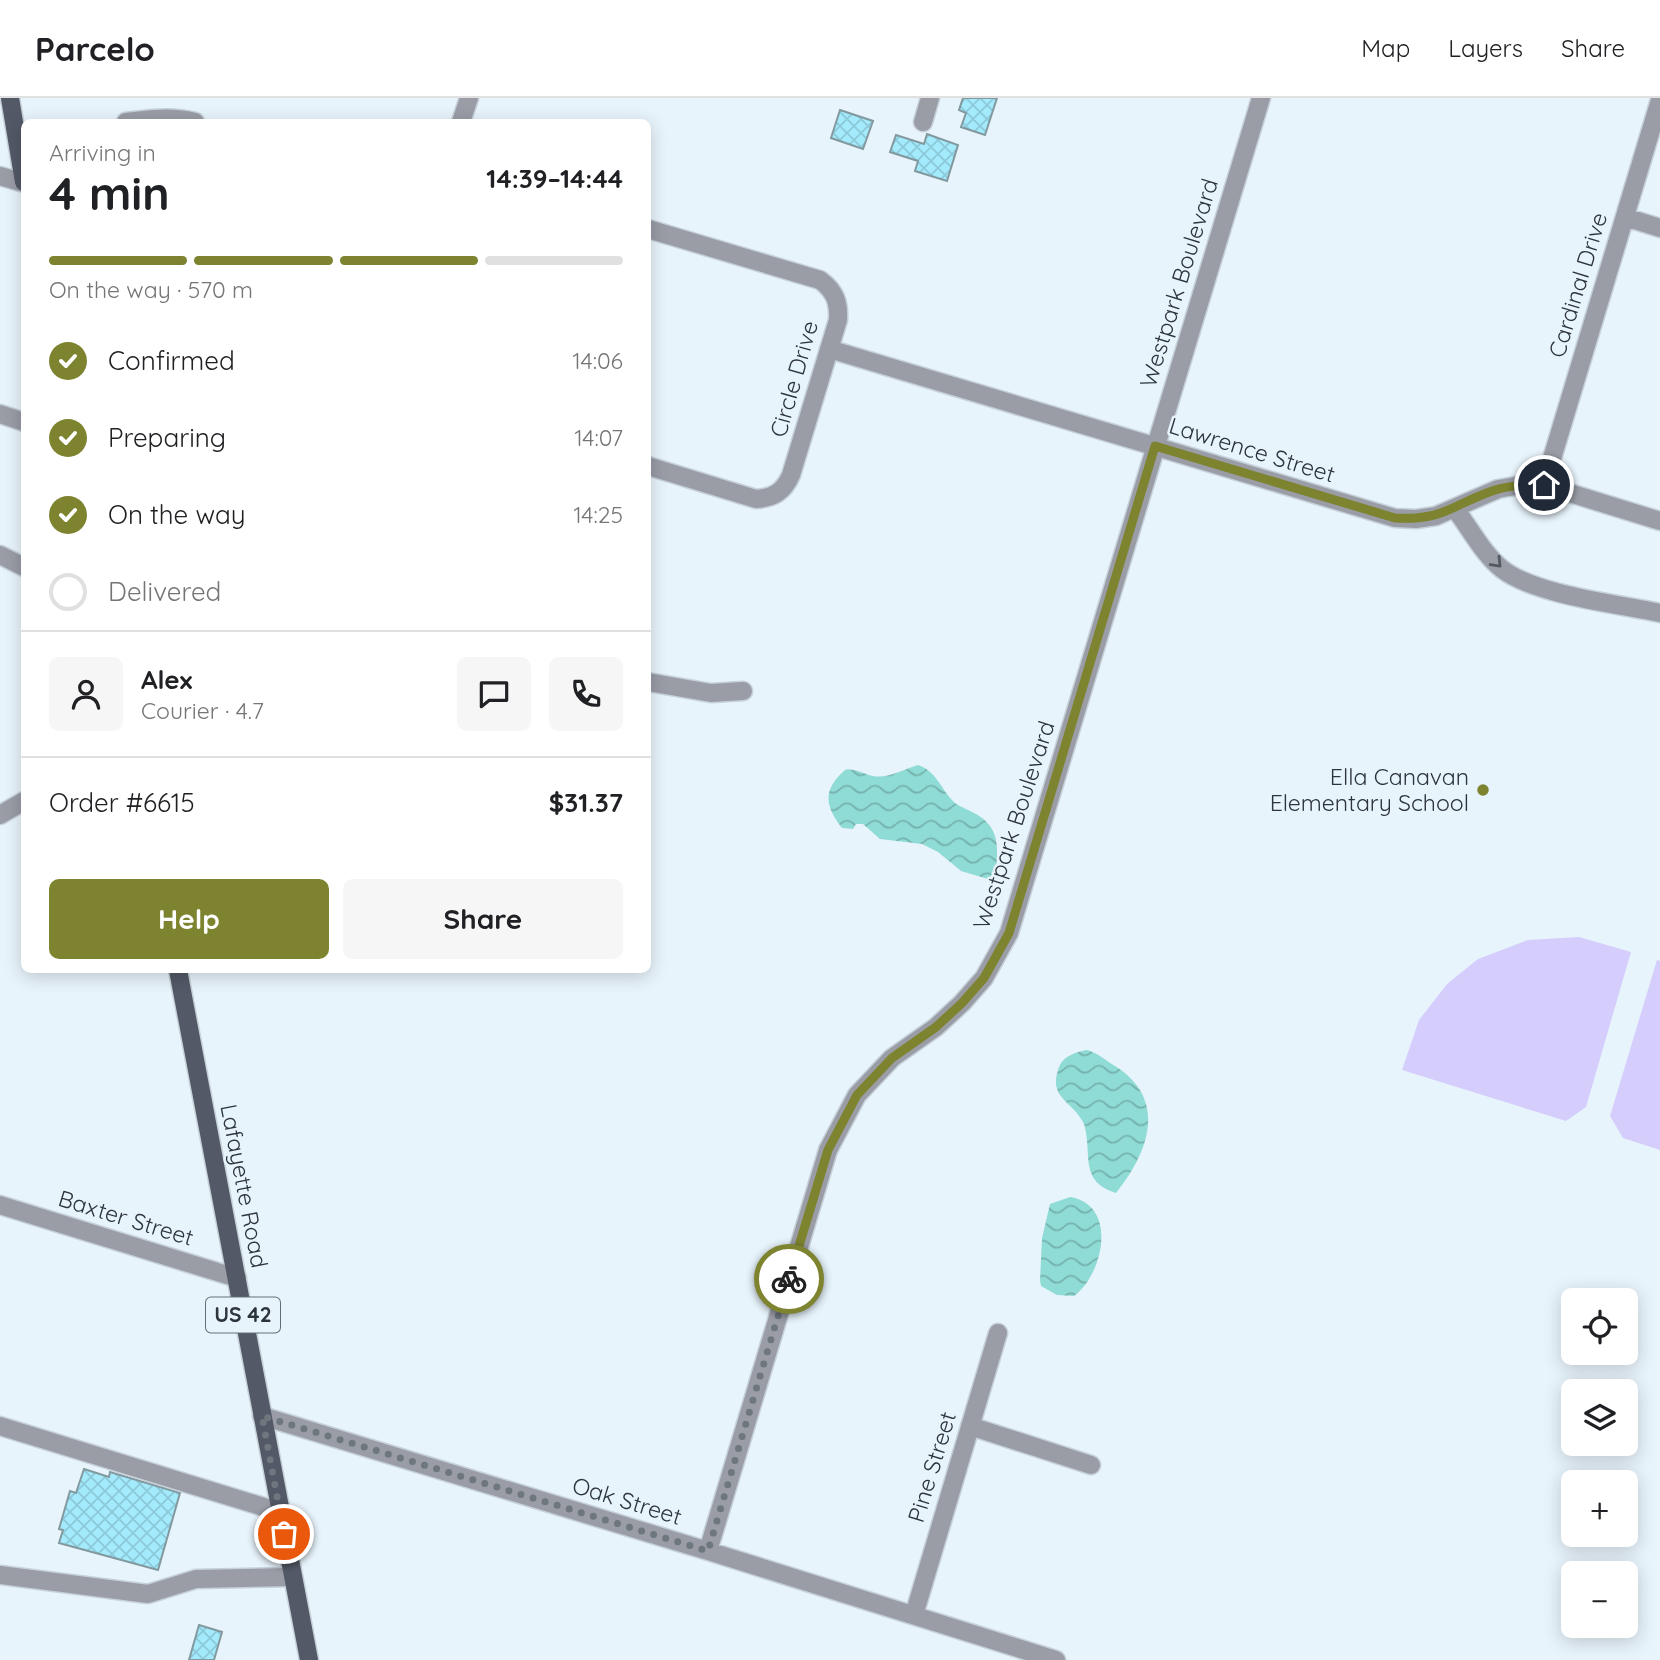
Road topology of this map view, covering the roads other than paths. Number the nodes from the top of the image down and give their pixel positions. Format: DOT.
graph roads {
  1 [pos="10,98"];
  2 [pos="469,98"];
  3 [pos="930,98"];
  4 [pos="1261,98"];
  5 [pos="1660,100"];
  6 [pos="150,119"];
  7 [pos="182,119"];
  8 [pos="462,119"];
  9 [pos="923,122"];
  10 [pos="21,138"];
  11 [pos="0,176"];
  12 [pos="21,182"];
  13 [pos="1625,217"];
  14 [pos="1660,228"];
  15 [pos="651,230"];
  16 [pos="829,349"];
  17 [pos="0,414"];
  18 [pos="21,421"];
  19 [pos="1155,446"];
  20 [pos="651,467"];
  21 [pos="1544,485"];
  22 [pos="1455,509"];
  23 [pos="1660,521"];
  24 [pos="0,555"];
  25 [pos="21,566"];
  26 [pos="1660,613"];
  27 [pos="651,683"];
  28 [pos="743,691"];
  29 [pos="21,803"];
  30 [pos="0,814"];
  31 [pos="179,973"];
  32 [pos="0,1205"];
  33 [pos="237,1278"];
  34 [pos="998,1333"];
  35 [pos="262,1416"];
  36 [pos="0,1426"];
  37 [pos="970,1426"];
  38 [pos="1091,1465"];
  39 [pos="280,1513"];
  40 [pos="708,1551"];
  41 [pos="0,1575"];
  42 [pos="293,1577"];
  43 [pos="914,1615"];
  44 [pos="309,1660"];
  45 [pos="1056,1660"];
  1 -- 10 [label="main road"];
  2 -- 8 [label="street"];
  3 -- 9 [label="street"];
  4 -- 19 [label="street, Westpark Boulevard"];
  5 -- 13 [label="street, Cardinal Drive"];
  6 -- 7 [label="street"];
  11 -- 12 [label="street"];
  13 -- 14 [label="street"];
  13 -- 21 [label="street, Cardinal Drive"];
  15 -- 16 [label="street, Circle Drive"];
  16 -- 19 [label="street, Lawrence Street"];
  16 -- 20 [label="street, Circle Drive"];
  17 -- 18 [label="street"];
  19 -- 22 [label="street, Lawrence Street"];
  19 -- 40 [label="street, Westpark Boulevard"];
  21 -- 22 [label="street, Lawrence Street"];
  21 -- 23 [label="street, Lawrence Street"];
  22 -- 26 [label="street, one-way"];
  24 -- 25 [label="street"];
  27 -- 28 [label="street"];
  29 -- 30 [label="street"];
  31 -- 33 [label="main road, Lafayette Road / US 42"];
  32 -- 33 [label="street, Baxter Street"];
  33 -- 35 [label="main road, Lafayette Road / US 42"];
  34 -- 37 [label="street, Pine Street"];
  35 -- 39 [label="main road, Lafayette Road / US 42"];
  35 -- 40 [label="street, Oak Street"];
  36 -- 39 [label="street"];
  37 -- 38 [label="street"];
  37 -- 43 [label="street, Pine Street"];
  39 -- 42 [label="main road, Lafayette Road / US 42"];
  40 -- 43 [label="street, Oak Street"];
  41 -- 42 [label="street"];
  42 -- 44 [label="main road, Lafayette Road / US 42"];
  43 -- 45 [label="street, Oak Street"];
}
